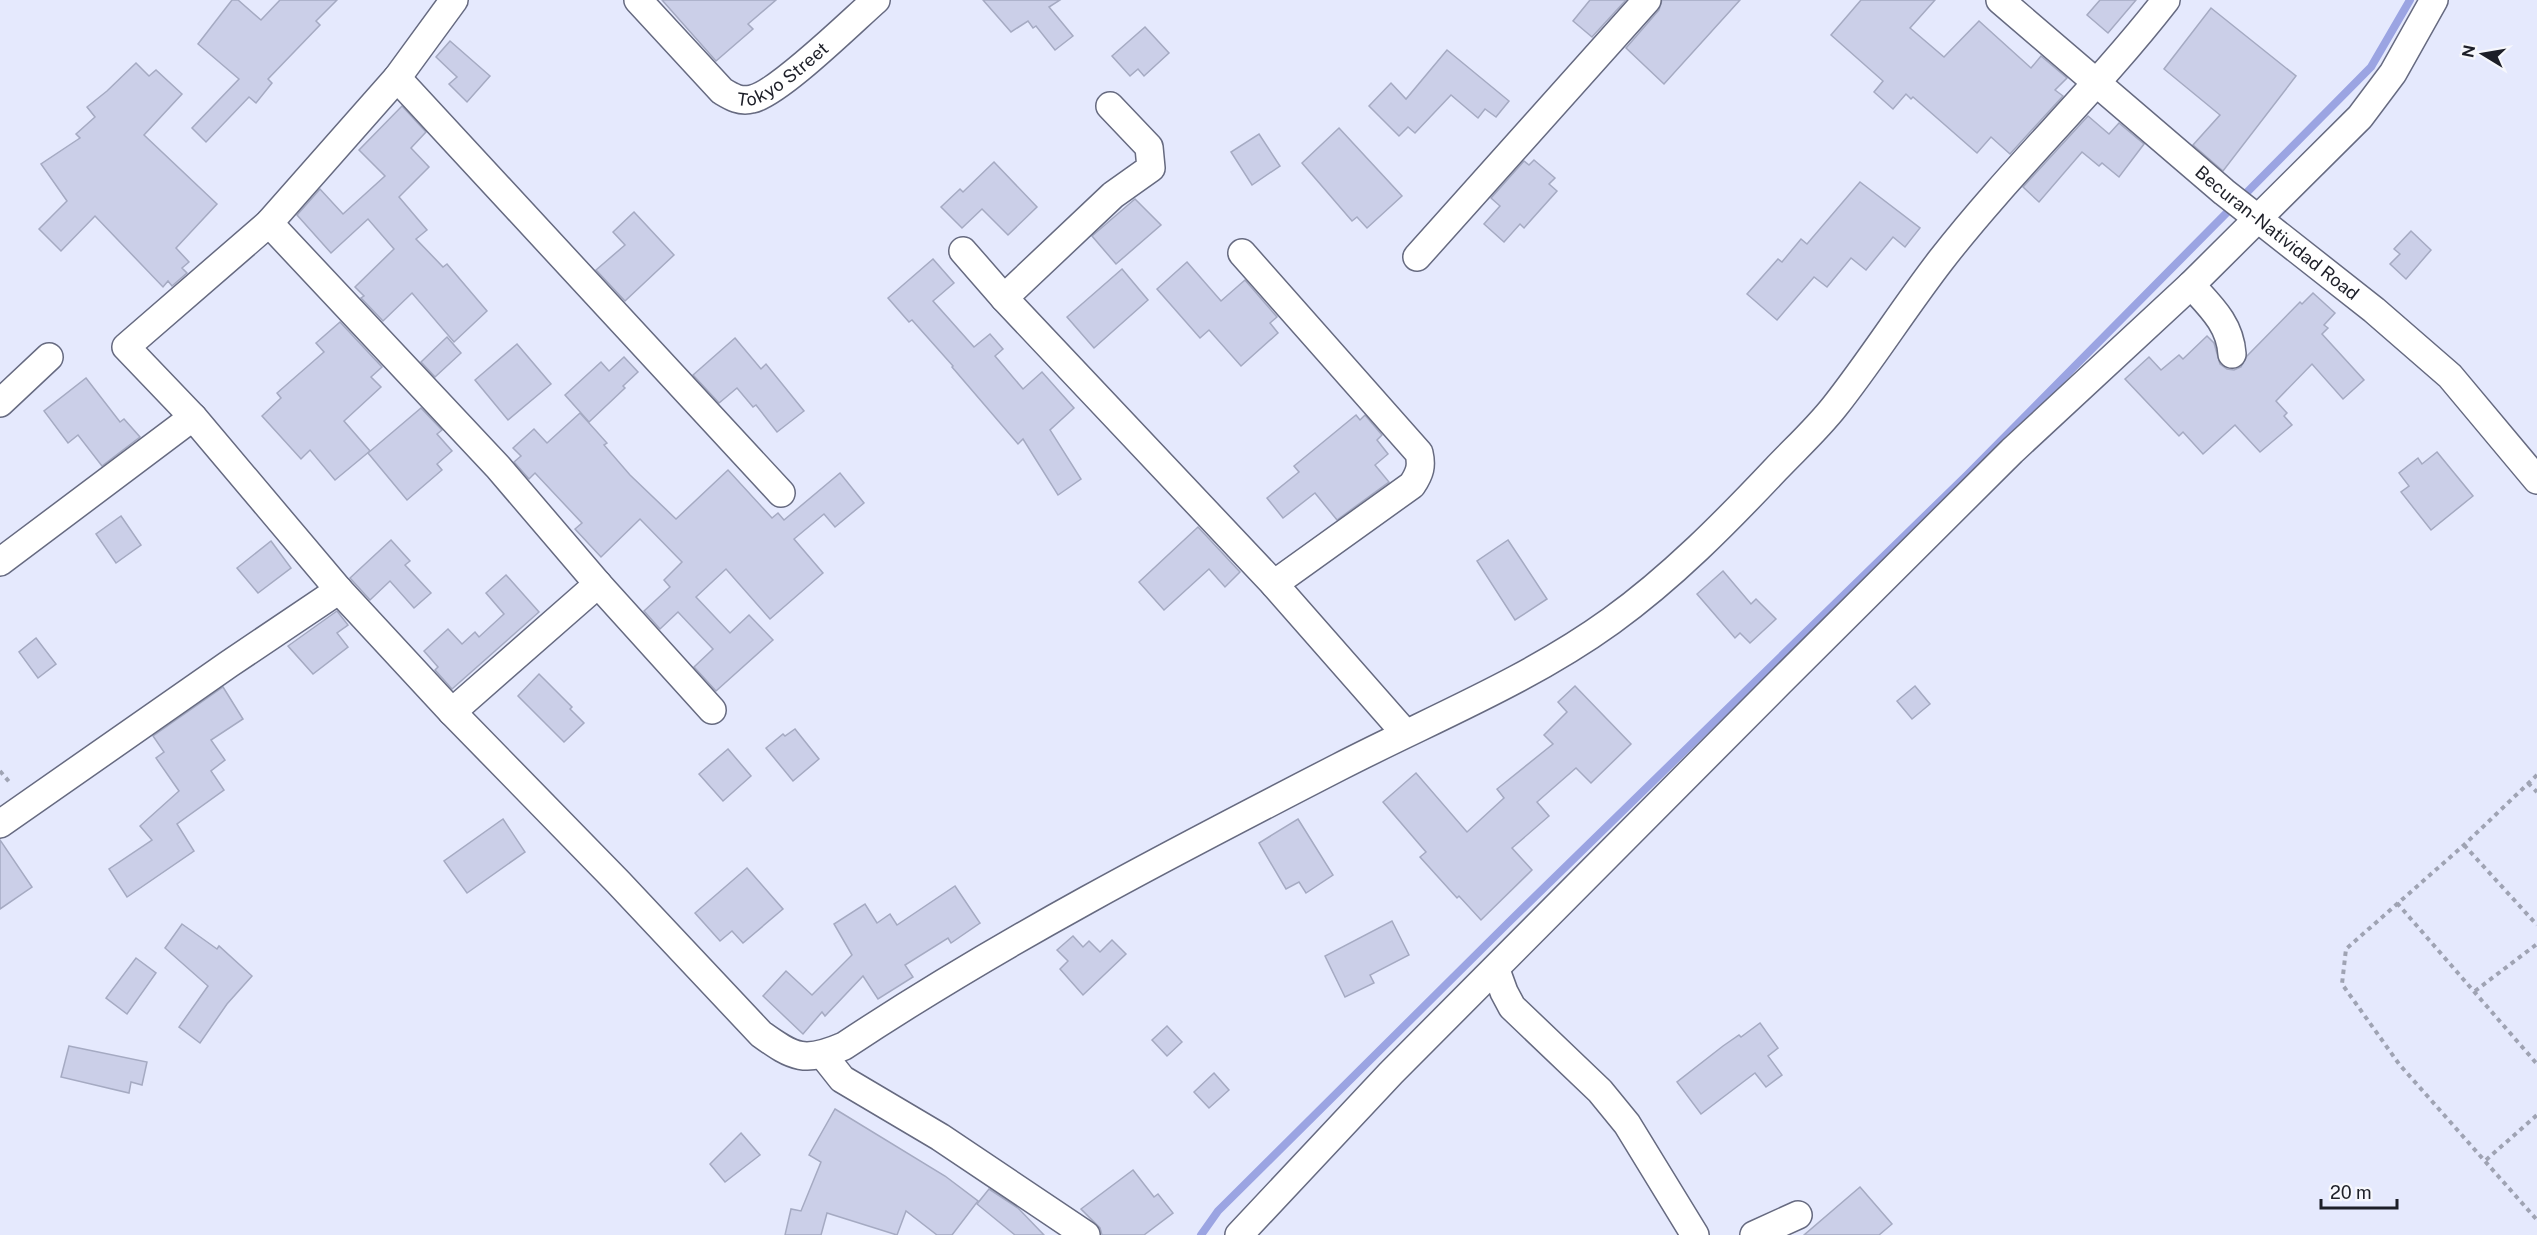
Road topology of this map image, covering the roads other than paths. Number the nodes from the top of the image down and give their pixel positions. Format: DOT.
graph roads {
  1 [pos="454,0"];
  2 [pos="638,0"];
  3 [pos="876,0"];
  4 [pos="1647,0"];
  5 [pos="2000,0"];
  6 [pos="2166,0"];
  7 [pos="2434,0"];
  8 [pos="398,78"];
  9 [pos="2095,82"];
  10 [pos="1110,106"];
  11 [pos="2252,215"];
  12 [pos="269,223"];
  13 [pos="963,251"];
  14 [pos="1242,253"];
  15 [pos="1417,257"];
  16 [pos="2192,285"];
  17 [pos="1004,298"];
  18 [pos="2232,354"];
  19 [pos="49,357"];
  20 [pos="0,403"];
  21 [pos="193,417"];
  22 [pos="2537,480"];
  23 [pos="781,493"];
  24 [pos="0,562"];
  25 [pos="598,584"];
  26 [pos="1274,584"];
  27 [pos="339,590"];
  28 [pos="712,710"];
  29 [pos="452,712"];
  30 [pos="1405,733"];
  31 [pos="0,824"];
  32 [pos="1496,970"];
  33 [pos="823,1055"];
  34 [pos="1798,1215"];
  35 [pos="1086,1235"];
  36 [pos="1239,1235"];
  37 [pos="1695,1235"];
  38 [pos="1754,1235"];
  1 -- 8 [label="street"];
  2 -- 3 [label="street, Tokyo Street"];
  4 -- 15 [label="street"];
  5 -- 9 [label="street, Becuran-Natividad Road"];
  6 -- 9 [label="street"];
  7 -- 11 [label="street"];
  8 -- 12 [label="street"];
  8 -- 23 [label="street"];
  9 -- 11 [label="street, Becuran-Natividad Road"];
  9 -- 30 [label="street"];
  10 -- 17 [label="street"];
  11 -- 16 [label="street"];
  11 -- 22 [label="street, Becuran-Natividad Road"];
  12 -- 21 [label="street"];
  12 -- 25 [label="street"];
  13 -- 17 [label="street"];
  14 -- 26 [label="street"];
  16 -- 18 [label="street"];
  16 -- 32 [label="street"];
  17 -- 26 [label="street"];
  19 -- 20 [label="street"];
  21 -- 24 [label="street"];
  21 -- 27 [label="street"];
  25 -- 28 [label="street"];
  25 -- 29 [label="street"];
  26 -- 30 [label="street"];
  27 -- 29 [label="street"];
  27 -- 31 [label="street"];
  29 -- 33 [label="street"];
  30 -- 33 [label="street"];
  32 -- 36 [label="street"];
  32 -- 37 [label="street"];
  33 -- 35 [label="street"];
  34 -- 38 [label="street"];
}
